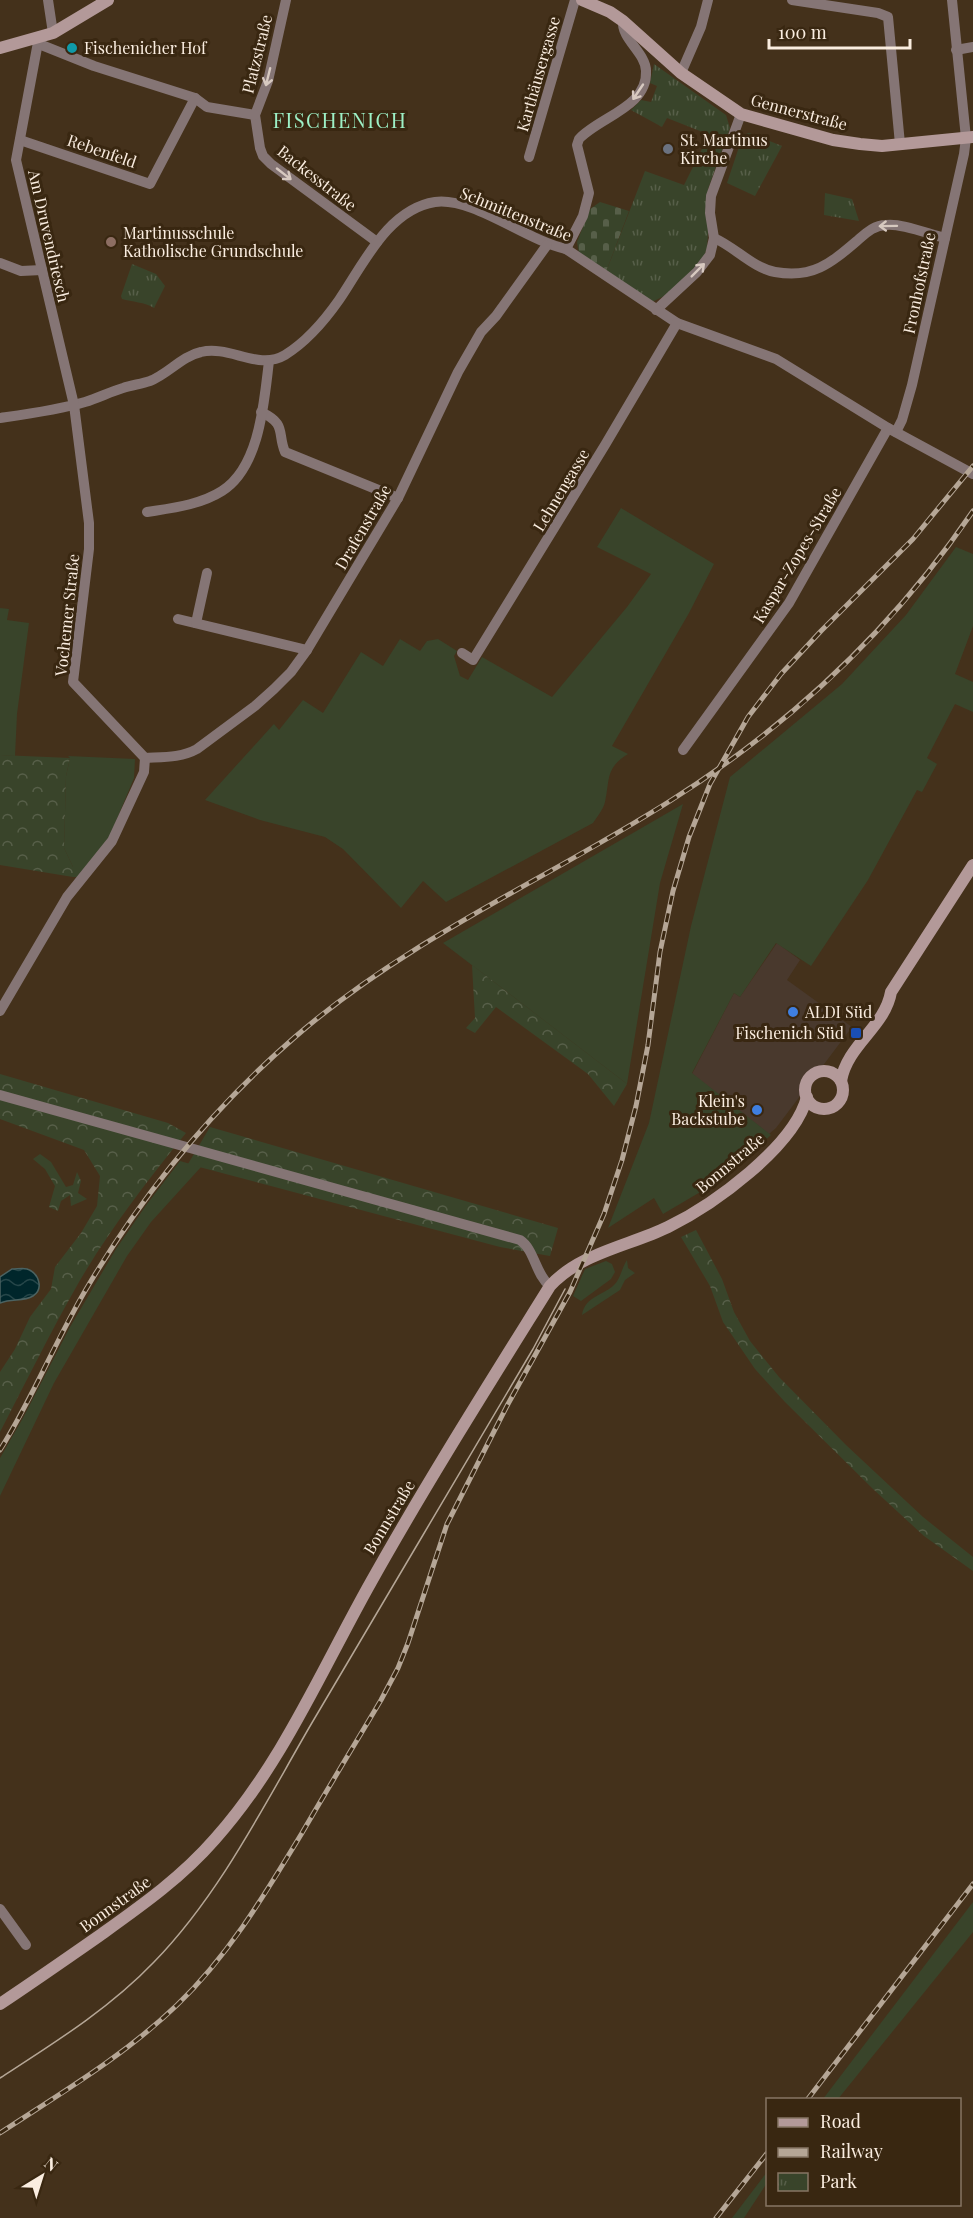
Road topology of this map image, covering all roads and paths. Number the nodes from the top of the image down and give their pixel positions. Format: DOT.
graph roads {
  1 [pos="48,0"];
  2 [pos="108,0"];
  3 [pos="286,0"];
  4 [pos="575,0"];
  5 [pos="582,0"];
  6 [pos="708,0"];
  7 [pos="792,0"];
  8 [pos="952,0"];
  9 [pos="821,2"];
  10 [pos="623,21"];
  11 [pos="53,33"];
  12 [pos="39,41"];
  13 [pos="973,46"];
  14 [pos="0,48"];
  15 [pos="957,50"];
  16 [pos="681,73"];
  17 [pos="195,98"];
  18 [pos="741,114"];
  19 [pos="256,121"];
  20 [pos="969,138"];
  21 [pos="20,140"];
  22 [pos="900,144"];
  23 [pos="529,157"];
  24 [pos="714,238"];
  25 [pos="945,238"];
  26 [pos="377,242"];
  27 [pos="547,245"];
  28 [pos="566,249"];
  29 [pos="0,263"];
  30 [pos="42,270"];
  31 [pos="656,310"];
  32 [pos="677,323"];
  33 [pos="269,361"];
  34 [pos="74,405"];
  35 [pos="261,412"];
  36 [pos="0,418"];
  37 [pos="892,430"];
  38 [pos="973,474"];
  39 [pos="398,498"];
  40 [pos="147,512"];
  41 [pos="207,573"];
  42 [pos="178,619"];
  43 [pos="196,623"];
  44 [pos="307,650"];
  45 [pos="462,652"];
  46 [pos="683,750"];
  47 [pos="145,758"];
  48 [pos="973,865"];
  49 [pos="0,1011"];
  50 [pos="857,1047"];
  51 [pos="824,1071"];
  52 [pos="841,1081"];
  53 [pos="0,1095"];
  54 [pos="807,1097"];
  55 [pos="822,1109"];
  56 [pos="797,1121"];
  57 [pos="550,1286"];
  58 [pos="0,1909"];
  59 [pos="26,1945"];
  60 [pos="0,2004"];
  1 -- 11 [label="street"];
  2 -- 11 [label="main road"];
  3 -- 19 [label="street, Platzstraße, one-way"];
  4 -- 23 [label="street, Karthäusergasse"];
  5 -- 10 [label="main road, Gennerstraße"];
  6 -- 16 [label="street"];
  7 -- 9 [label="street"];
  8 -- 15 [label="street, Fronhofstraße"];
  9 -- 22 [label="street"];
  10 -- 16 [label="main road, Gennerstraße"];
  10 -- 28 [label="street, one-way"];
  11 -- 12 [label="main road"];
  12 -- 14 [label="main road"];
  12 -- 17 [label="street, Platzstraße"];
  12 -- 21 [label="street, Am Druvendriesch"];
  13 -- 15 [label="street"];
  15 -- 20 [label="street, Fronhofstraße"];
  16 -- 18 [label="main road, Gennerstraße"];
  17 -- 19 [label="street, Platzstraße"];
  17 -- 21 [label="street, Rebenfeld"];
  18 -- 22 [label="main road, Gennerstraße"];
  18 -- 24 [label="street"];
  19 -- 26 [label="street, Backesstraße, one-way"];
  20 -- 22 [label="main road, Gennerstraße"];
  20 -- 25 [label="street, Fronhofstraße"];
  21 -- 30 [label="street, Am Druvendriesch"];
  25 -- 24 [label="street, one-way"];
  31 -- 24 [label="street, one-way"];
  25 -- 37 [label="street, Fronhofstraße"];
  26 -- 27 [label="street, Schmittenstraße"];
  26 -- 33 [label="street, Schmittenstraße"];
  27 -- 28 [label="street, Schmittenstraße"];
  27 -- 39 [label="street, Drafenstraße"];
  28 -- 31 [label="street, Schmittenstraße"];
  29 -- 30 [label="street"];
  30 -- 34 [label="street, Am Druvendriesch"];
  31 -- 32 [label="street, Schmittenstraße"];
  32 -- 37 [label="street, Schmittenstraße"];
  32 -- 45 [label="street, Lehnengasse"];
  33 -- 34 [label="street"];
  33 -- 35 [label="street"];
  34 -- 36 [label="street"];
  34 -- 47 [label="street, Vochemer Straße"];
  35 -- 39 [label="street"];
  35 -- 40 [label="street"];
  37 -- 38 [label="street, Schmittenstraße"];
  37 -- 46 [label="street, Kaspar-Zopes-Straße"];
  39 -- 44 [label="street, Drafenstraße"];
  41 -- 43 [label="street"];
  42 -- 43 [label="street"];
  43 -- 44 [label="street"];
  44 -- 47 [label="street, Drafenstraße"];
  47 -- 49 [label="street"];
  48 -- 50 [label="main road"];
  50 -- 51 [label="main road"];
  50 -- 52 [label="main road"];
  51 -- 52 [label="main road"];
  51 -- 54 [label="main road"];
  52 -- 55 [label="main road"];
  53 -- 57 [label="street"];
  54 -- 55 [label="main road"];
  54 -- 56 [label="main road, Bonnstraße"];
  55 -- 56 [label="main road, Bonnstraße"];
  56 -- 57 [label="main road, Bonnstraße"];
  57 -- 60 [label="main road, Bonnstraße"];
  58 -- 59 [label="street"];
}
